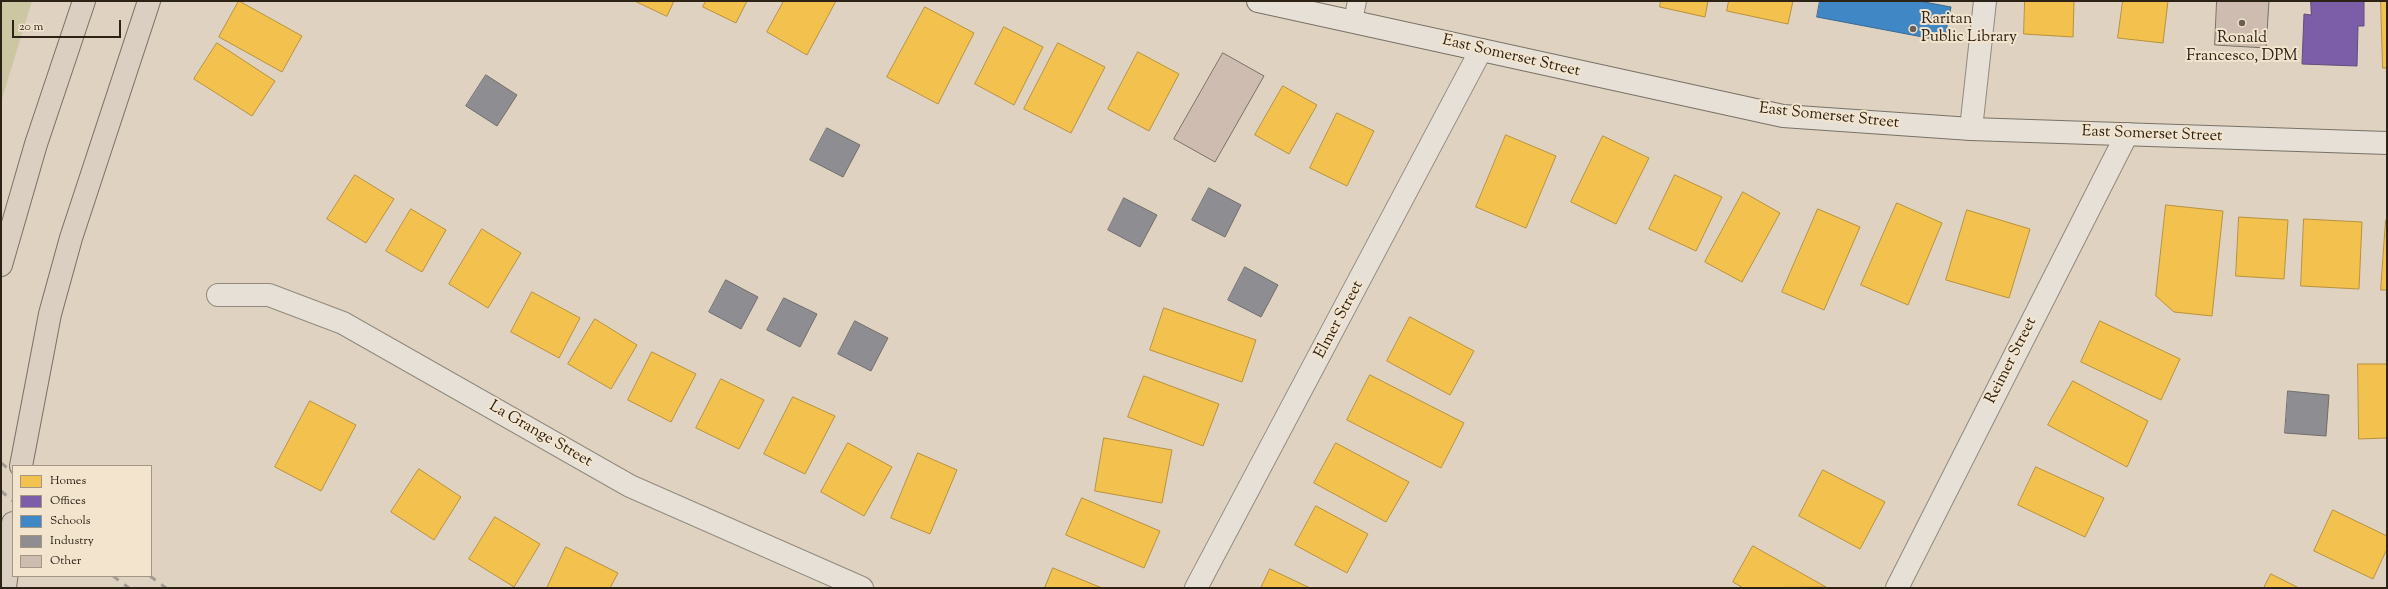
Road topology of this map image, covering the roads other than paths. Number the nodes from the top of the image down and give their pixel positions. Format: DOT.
graph roads {
  1 [pos="84,1"];
  2 [pos="149,1"];
  3 [pos="1258,1"];
  4 [pos="1985,1"];
  5 [pos="1355,11"];
  6 [pos="1481,50"];
  7 [pos="1971,129"];
  8 [pos="2127,134"];
  9 [pos="2387,143"];
  10 [pos="1,265"];
  11 [pos="218,295"];
  12 [pos="21,465"];
  13 [pos="12,531"];
  14 [pos="5,588"];
  15 [pos="862,588"];
  16 [pos="1196,588"];
  17 [pos="1897,588"];
  1 -- 10 [label="highway"];
  2 -- 12 [label="highway"];
  3 -- 5 [label="street, East Somerset Street"];
  4 -- 7 [label="street"];
  5 -- 6 [label="street, East Somerset Street"];
  6 -- 7 [label="street, East Somerset Street"];
  6 -- 16 [label="street, Elmer Street"];
  7 -- 8 [label="street, East Somerset Street"];
  8 -- 9 [label="street, East Somerset Street"];
  8 -- 17 [label="street, Reimer Street"];
  11 -- 15 [label="street, La Grange Street"];
  13 -- 14 [label="highway"];
}
